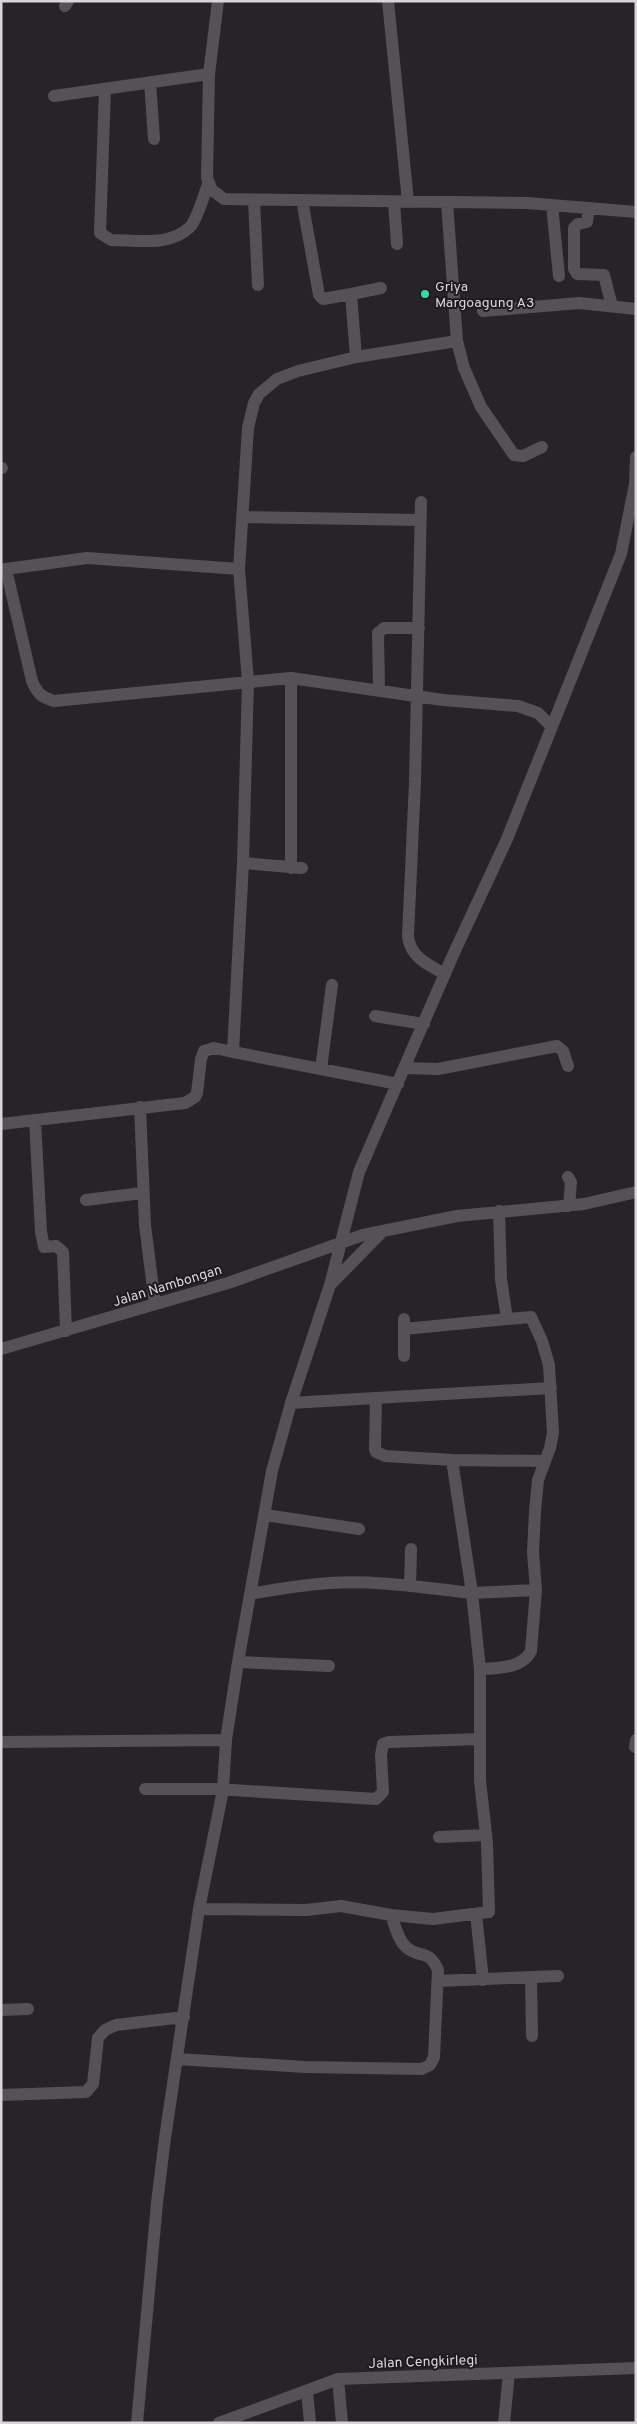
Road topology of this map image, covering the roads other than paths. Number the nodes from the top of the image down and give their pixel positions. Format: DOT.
graph roads {
  1 [pos="218,1"];
  2 [pos="388,1"];
  3 [pos="209,74"];
  4 [pos="150,82"];
  5 [pos="105,89"];
  6 [pos="54,96"];
  7 [pos="154,139"];
  8 [pos="208,184"];
  9 [pos="254,200"];
  10 [pos="302,200"];
  11 [pos="394,202"];
  12 [pos="408,202"];
  13 [pos="447,202"];
  14 [pos="552,205"];
  15 [pos="589,208"];
  16 [pos="636,212"];
  17 [pos="397,244"];
  18 [pos="559,276"];
  19 [pos="258,285"];
  20 [pos="381,288"];
  21 [pos="350,294"];
  22 [pos="612,306"];
  23 [pos="636,309"];
  24 [pos="483,311"];
  25 [pos="458,342"];
  26 [pos="356,357"];
  27 [pos="542,447"];
  28 [pos="636,457"];
  29 [pos="635,484"];
  30 [pos="422,502"];
  31 [pos="242,517"];
  32 [pos="421,520"];
  33 [pos="4,569"];
  34 [pos="239,570"];
  35 [pos="419,628"];
  36 [pos="291,678"];
  37 [pos="248,681"];
  38 [pos="379,689"];
  39 [pos="418,695"];
  40 [pos="550,722"];
  41 [pos="243,863"];
  42 [pos="445,974"];
  43 [pos="332,985"];
  44 [pos="375,1016"];
  45 [pos="424,1024"];
  46 [pos="233,1052"];
  47 [pos="568,1066"];
  48 [pos="405,1068"];
  49 [pos="321,1069"];
  50 [pos="398,1084"];
  51 [pos="140,1107"];
  52 [pos="35,1120"];
  53 [pos="1,1124"];
  54 [pos="568,1177"];
  55 [pos="636,1192"];
  56 [pos="142,1193"];
  57 [pos="86,1200"];
  58 [pos="569,1206"];
  59 [pos="499,1211"];
  60 [pos="382,1232"];
  61 [pos="340,1242"];
  62 [pos="330,1285"];
  63 [pos="155,1304"];
  64 [pos="506,1319"];
  65 [pos="66,1331"];
  66 [pos="1,1349"];
  67 [pos="404,1356"];
  68 [pos="551,1388"];
  69 [pos="376,1398"];
  70 [pos="291,1403"];
  71 [pos="452,1460"];
  72 [pos="544,1461"];
  73 [pos="265,1515"];
  74 [pos="359,1529"];
  75 [pos="411,1549"];
  76 [pos="410,1586"];
  77 [pos="536,1590"];
  78 [pos="472,1593"];
  79 [pos="250,1594"];
  80 [pos="238,1662"];
  81 [pos="329,1666"];
  82 [pos="480,1669"];
  83 [pos="480,1739"];
  84 [pos="226,1740"];
  85 [pos="1,1742"];
  86 [pos="145,1789"];
  87 [pos="223,1790"];
  88 [pos="486,1835"];
  89 [pos="439,1837"];
  90 [pos="200,1909"];
  91 [pos="476,1914"];
  92 [pos="391,1915"];
  93 [pos="558,1976"];
  94 [pos="531,1978"];
  95 [pos="483,1980"];
  96 [pos="438,1982"];
  97 [pos="28,2009"];
  98 [pos="1,2010"];
  99 [pos="184,2017"];
  100 [pos="532,2036"];
  101 [pos="178,2059"];
  102 [pos="1,2095"];
  103 [pos="636,2368"];
  104 [pos="509,2373"];
  105 [pos="338,2379"];
  106 [pos="307,2390"];
  107 [pos="137,2423"];
  108 [pos="219,2423"];
  109 [pos="310,2423"];
  110 [pos="342,2423"];
  111 [pos="504,2423"];
  1 -- 3 [label="street"];
  2 -- 12 [label="street"];
  3 -- 4 [label="street"];
  3 -- 8 [label="street"];
  4 -- 5 [label="street"];
  4 -- 7 [label="street"];
  5 -- 6 [label="street"];
  5 -- 8 [label="street"];
  8 -- 9 [label="street"];
  9 -- 10 [label="street"];
  9 -- 19 [label="street"];
  10 -- 11 [label="street"];
  10 -- 21 [label="street"];
  11 -- 12 [label="street"];
  11 -- 17 [label="street"];
  12 -- 13 [label="street"];
  13 -- 14 [label="street"];
  13 -- 25 [label="street"];
  14 -- 15 [label="street"];
  14 -- 18 [label="street"];
  15 -- 16 [label="street"];
  15 -- 22 [label="street"];
  20 -- 21 [label="street"];
  21 -- 26 [label="street"];
  22 -- 23 [label="street"];
  22 -- 24 [label="street"];
  25 -- 26 [label="street"];
  25 -- 27 [label="street"];
  26 -- 31 [label="street"];
  28 -- 29 [label="street"];
  29 -- 40 [label="street"];
  30 -- 32 [label="street"];
  31 -- 32 [label="street"];
  31 -- 34 [label="street"];
  32 -- 35 [label="street"];
  33 -- 34 [label="street"];
  33 -- 37 [label="street"];
  34 -- 37 [label="street"];
  35 -- 38 [label="street"];
  35 -- 39 [label="street"];
  36 -- 37 [label="street"];
  36 -- 38 [label="street"];
  36 -- 41 [label="street"];
  37 -- 41 [label="street"];
  38 -- 39 [label="street"];
  39 -- 40 [label="street"];
  39 -- 42 [label="street"];
  40 -- 42 [label="street"];
  41 -- 46 [label="street"];
  42 -- 45 [label="street"];
  43 -- 49 [label="street"];
  44 -- 45 [label="street"];
  45 -- 48 [label="street"];
  46 -- 49 [label="street"];
  46 -- 51 [label="street"];
  47 -- 48 [label="street"];
  48 -- 50 [label="street"];
  49 -- 50 [label="street"];
  50 -- 61 [label="street"];
  51 -- 52 [label="street"];
  51 -- 56 [label="street"];
  52 -- 53 [label="street"];
  52 -- 65 [label="street"];
  54 -- 58 [label="street"];
  55 -- 58 [label="street, Jalan Nambongan"];
  56 -- 57 [label="street"];
  56 -- 63 [label="street"];
  58 -- 59 [label="street, Jalan Nambongan"];
  59 -- 60 [label="street, Jalan Nambongan"];
  59 -- 64 [label="street"];
  60 -- 61 [label="street, Jalan Nambongan"];
  60 -- 62 [label="street"];
  61 -- 62 [label="street"];
  61 -- 63 [label="street, Jalan Nambongan"];
  62 -- 70 [label="street"];
  63 -- 65 [label="street, Jalan Nambongan"];
  64 -- 67 [label="street"];
  64 -- 68 [label="street"];
  65 -- 66 [label="street, Jalan Nambongan"];
  68 -- 69 [label="street"];
  68 -- 72 [label="street"];
  69 -- 70 [label="street"];
  69 -- 71 [label="street"];
  70 -- 73 [label="street"];
  71 -- 72 [label="street"];
  71 -- 78 [label="street"];
  72 -- 77 [label="street"];
  73 -- 74 [label="street"];
  73 -- 79 [label="street"];
  75 -- 76 [label="street"];
  76 -- 78 [label="street"];
  76 -- 79 [label="street"];
  77 -- 78 [label="street"];
  77 -- 82 [label="street"];
  78 -- 82 [label="street"];
  79 -- 80 [label="street"];
  80 -- 81 [label="street"];
  80 -- 84 [label="street"];
  82 -- 83 [label="street"];
  83 -- 87 [label="street"];
  83 -- 88 [label="street"];
  84 -- 85 [label="street"];
  84 -- 87 [label="street"];
  86 -- 87 [label="street"];
  87 -- 90 [label="street"];
  88 -- 89 [label="street"];
  88 -- 91 [label="street"];
  90 -- 92 [label="street"];
  90 -- 99 [label="street"];
  91 -- 92 [label="street"];
  91 -- 95 [label="street"];
  92 -- 96 [label="street"];
  93 -- 94 [label="street"];
  94 -- 95 [label="street"];
  94 -- 100 [label="street"];
  95 -- 96 [label="street"];
  96 -- 101 [label="street"];
  97 -- 98 [label="street"];
  99 -- 101 [label="street"];
  99 -- 102 [label="street"];
  101 -- 107 [label="street"];
  103 -- 104 [label="street, Jalan Cengkirlegi"];
  104 -- 105 [label="street, Jalan Cengkirlegi"];
  104 -- 111 [label="street"];
  105 -- 106 [label="street, Jalan Cengkirlegi"];
  105 -- 110 [label="street"];
  106 -- 108 [label="street, Jalan Cengkirlegi"];
  106 -- 109 [label="street"];
}
